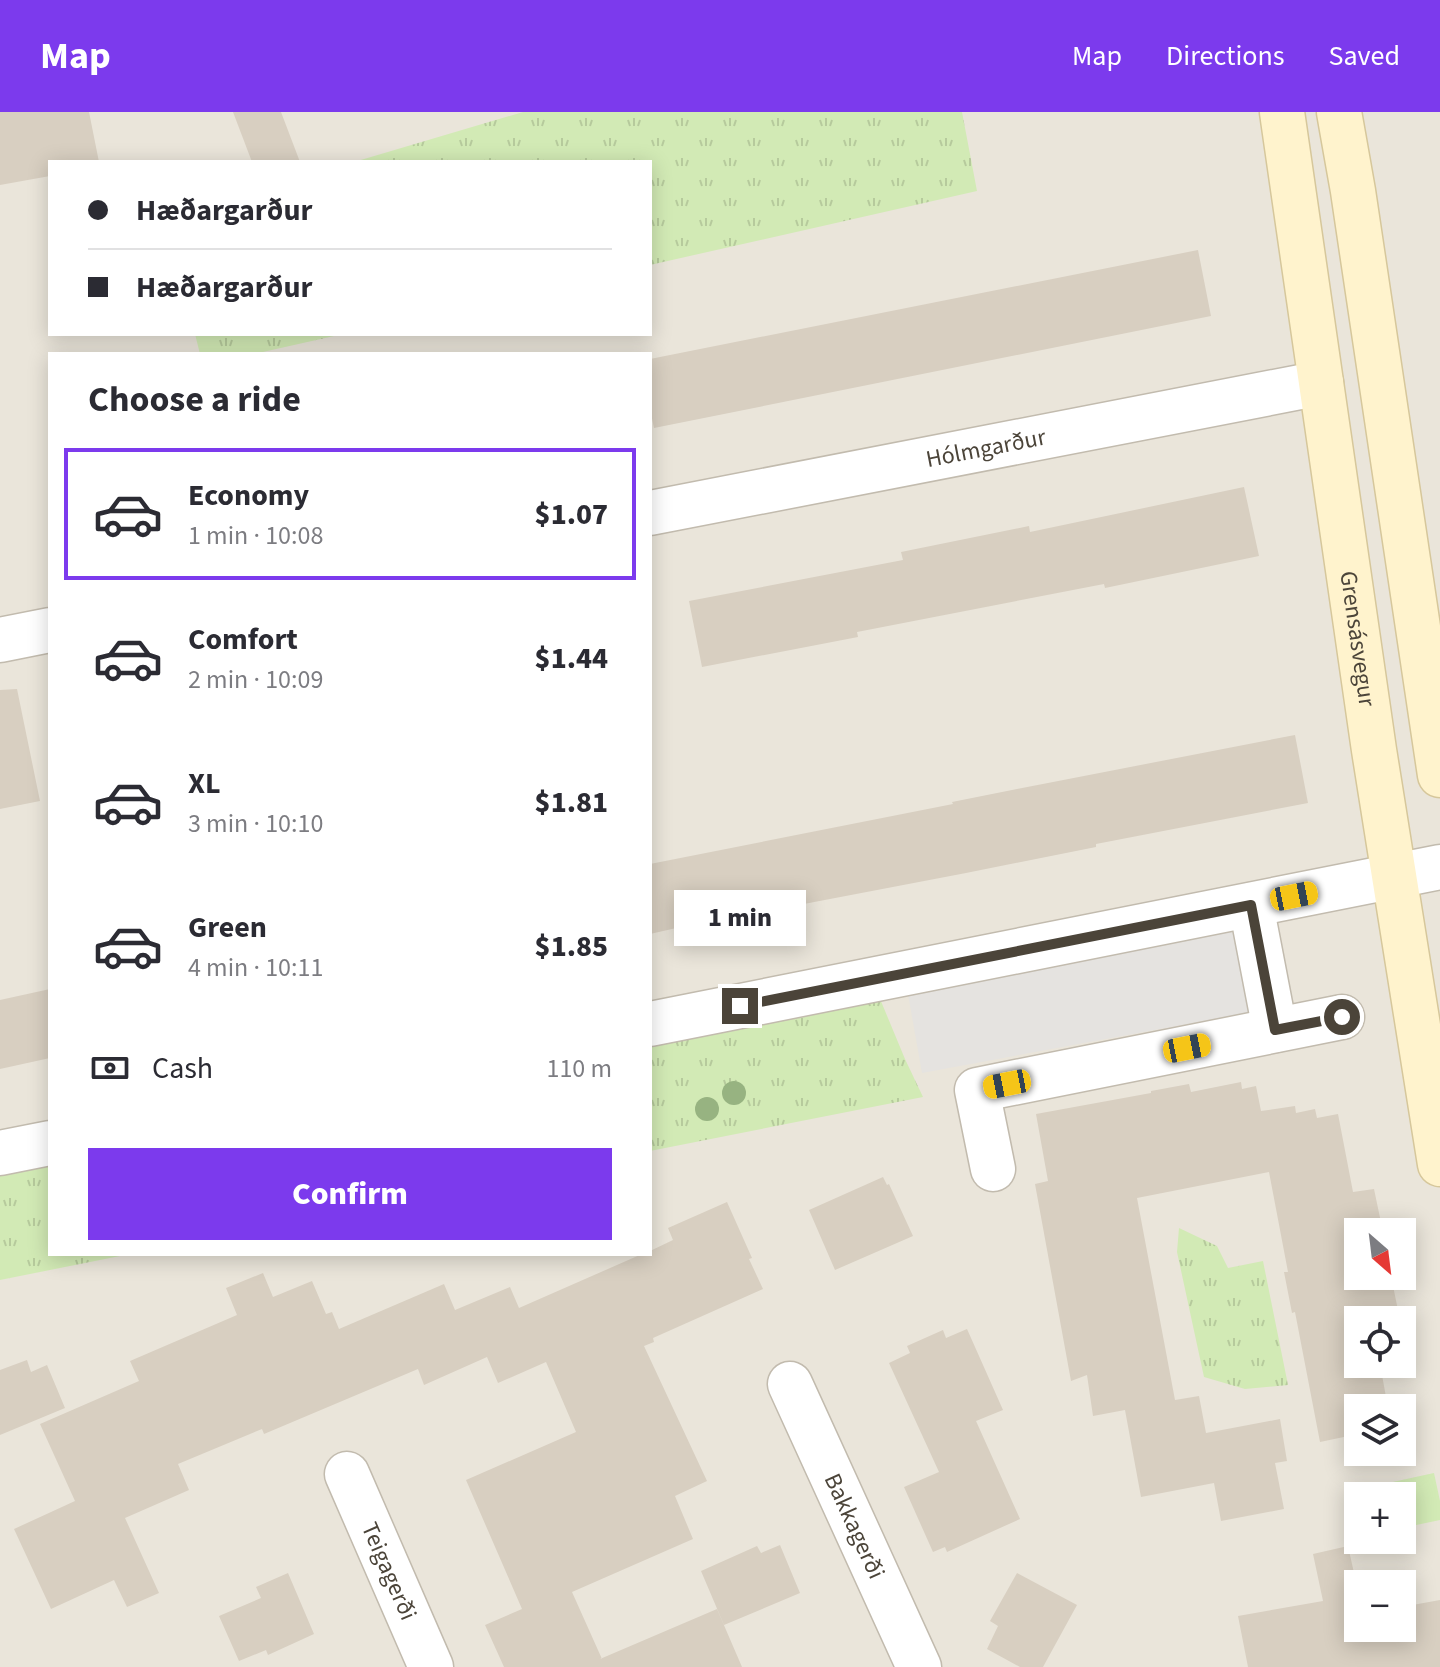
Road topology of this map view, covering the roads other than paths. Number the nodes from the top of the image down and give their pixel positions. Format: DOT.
graph roads {
  1 [pos="1282,112"];
  2 [pos="1339,112"];
  3 [pos="1321,383"];
  4 [pos="652,513"];
  5 [pos="48,630"];
  6 [pos="0,640"];
  7 [pos="1440,775"];
  8 [pos="1440,867"];
  9 [pos="1394,877"];
  10 [pos="1251,905"];
  11 [pos="1342,1017"];
  12 [pos="652,1024"];
  13 [pos="1275,1030"];
  14 [pos="48,1143"];
  15 [pos="0,1153"];
  16 [pos="1440,1164"];
  17 [pos="993,1169"];
  18 [pos="790,1384"];
  19 [pos="347,1474"];
  20 [pos="431,1667"];
  21 [pos="919,1667"];
  1 -- 3 [label="main road, Grensásvegur"];
  2 -- 7 [label="main road"];
  3 -- 4 [label="street, Hólmgarður"];
  3 -- 9 [label="main road, Grensásvegur"];
  5 -- 6 [label="street"];
  8 -- 9 [label="street"];
  9 -- 10 [label="street"];
  9 -- 16 [label="main road, Grensásvegur"];
  10 -- 12 [label="street"];
  10 -- 13 [label="street"];
  11 -- 13 [label="street"];
  13 -- 17 [label="street"];
  14 -- 15 [label="street"];
  18 -- 21 [label="street, Bakkagerði"];
  19 -- 20 [label="street, Teigagerði"];
}
